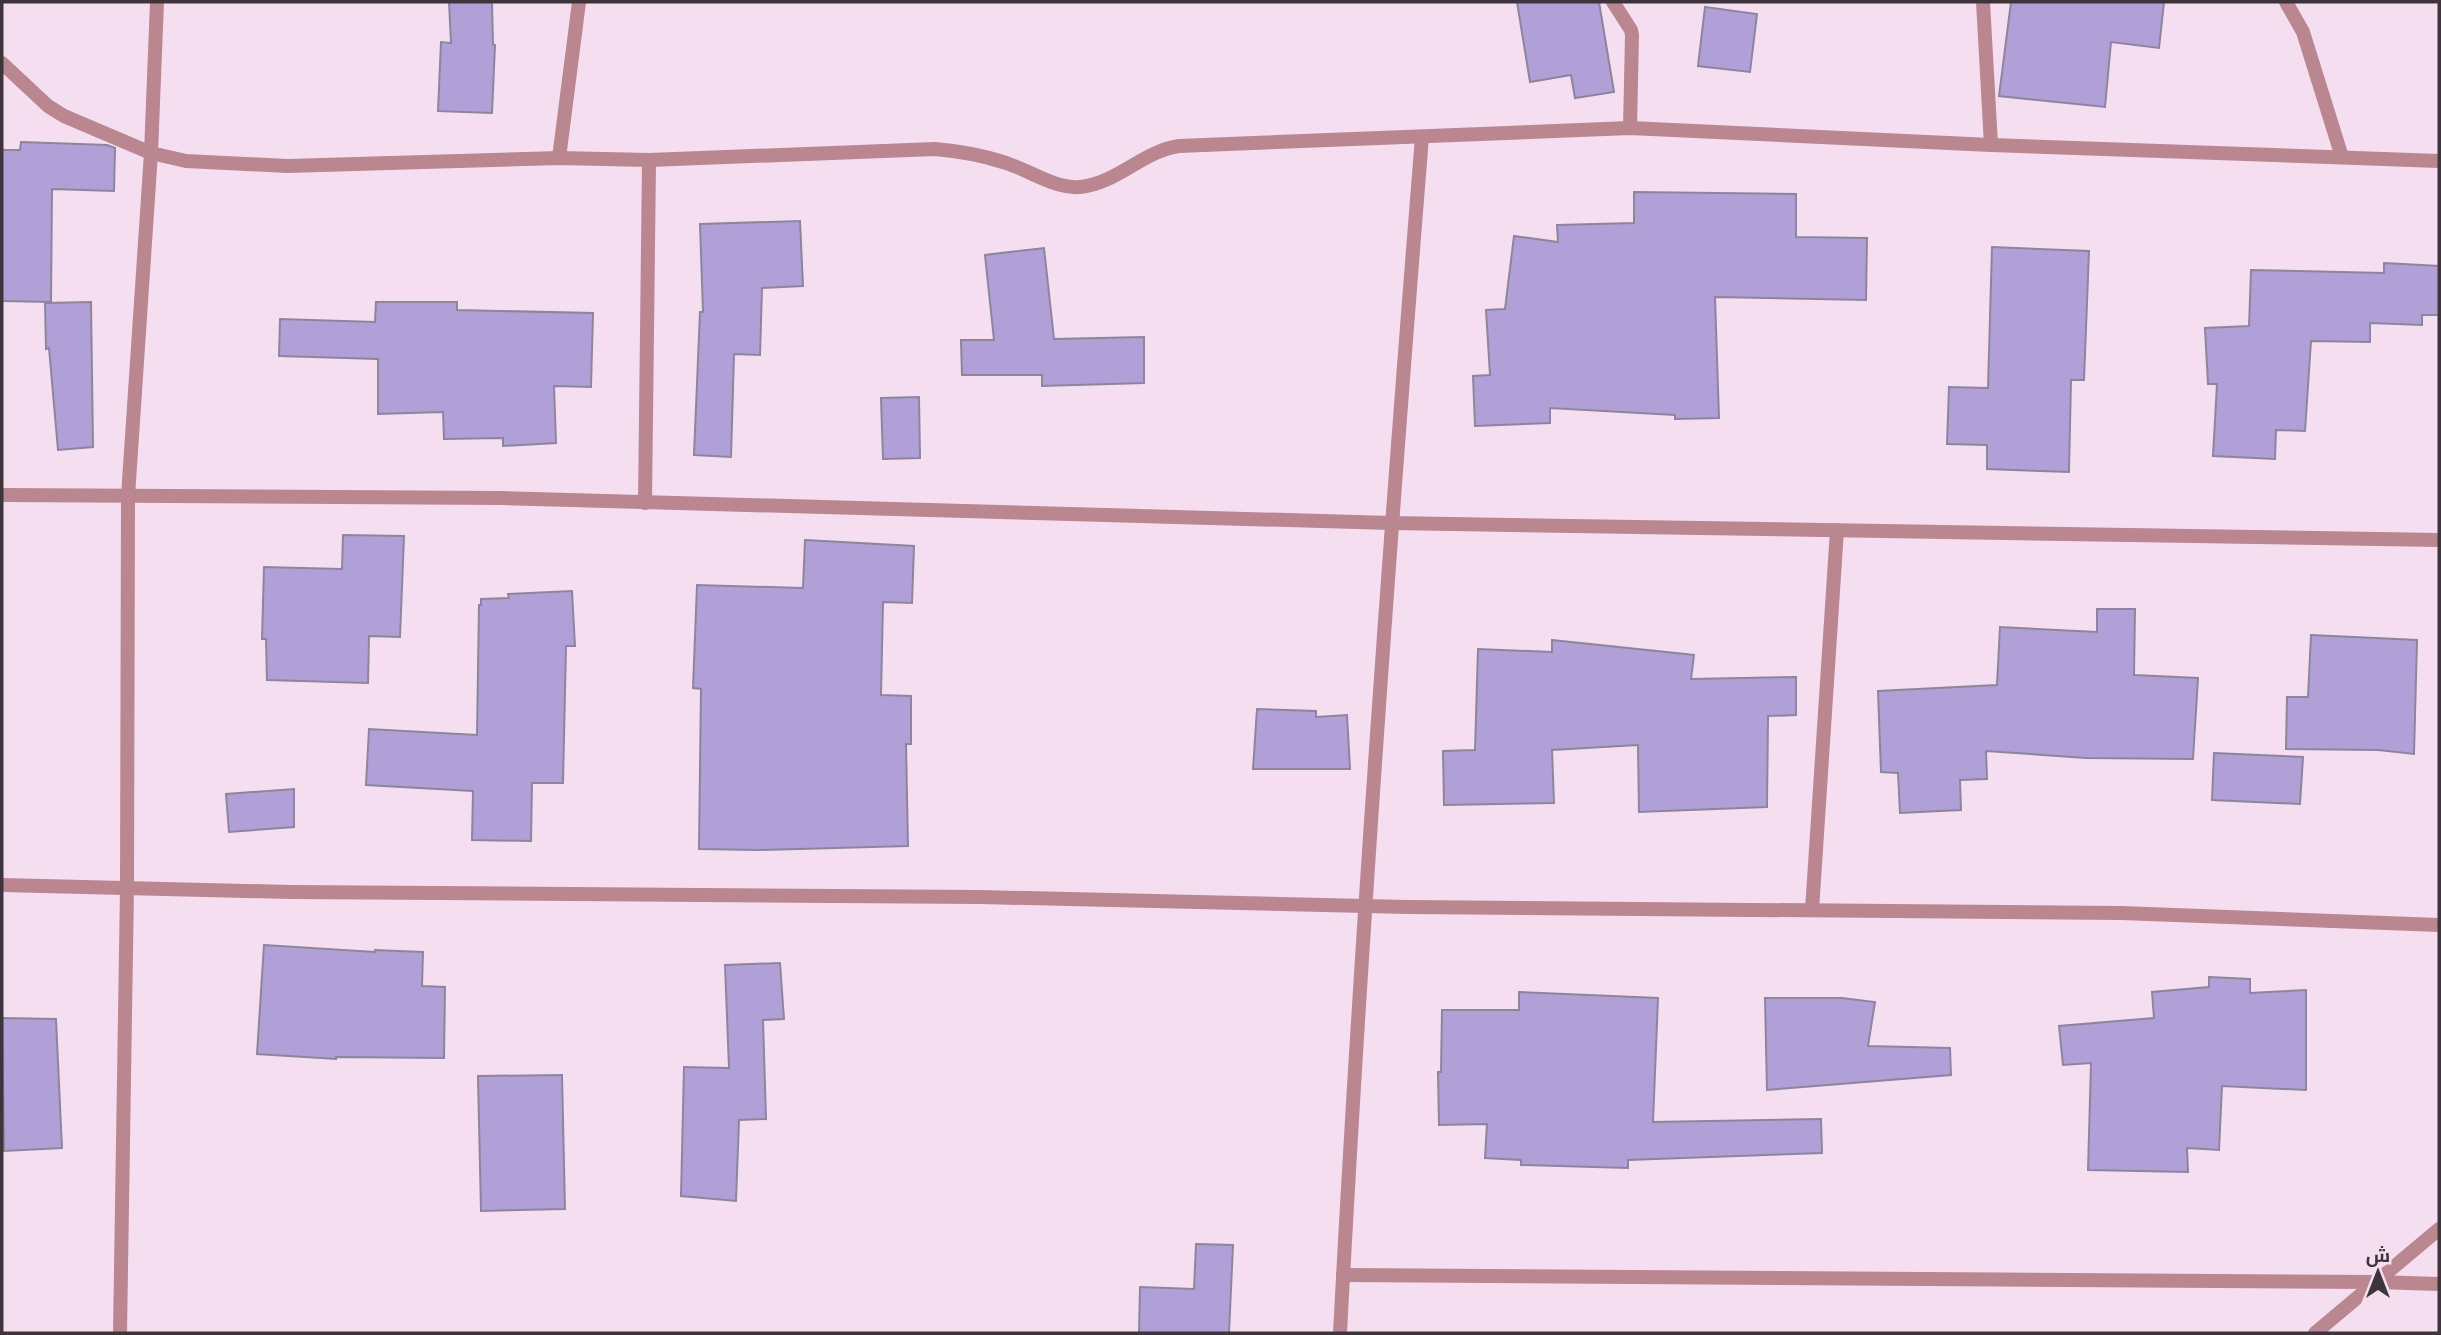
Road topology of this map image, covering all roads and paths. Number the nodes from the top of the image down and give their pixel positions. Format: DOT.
graph roads {
  1 [pos="157,2"];
  2 [pos="579,2"];
  3 [pos="1613,2"];
  4 [pos="1983,2"];
  5 [pos="2286,2"];
  6 [pos="2,63"];
  7 [pos="1630,128"];
  8 [pos="1422,137"];
  9 [pos="1991,145"];
  10 [pos="151,153"];
  11 [pos="2342,157"];
  12 [pos="559,158"];
  13 [pos="649,160"];
  14 [pos="2439,161"];
  15 [pos="2,495"];
  16 [pos="128,496"];
  17 [pos="645,503"];
  18 [pos="1391,523"];
  19 [pos="1837,530"];
  20 [pos="2439,540"];
  21 [pos="2,885"];
  22 [pos="127,888"];
  23 [pos="1364,905"];
  24 [pos="1812,910"];
  25 [pos="2439,925"];
  26 [pos="2439,1230"];
  27 [pos="1343,1275"];
  28 [pos="2376,1282"];
  29 [pos="2439,1284"];
  30 [pos="120,1333"];
  31 [pos="1340,1333"];
  32 [pos="2315,1333"];
  1 -- 10 [label="street"];
  2 -- 12 [label="street"];
  3 -- 7 [label="street"];
  4 -- 9 [label="street"];
  5 -- 11 [label="street"];
  6 -- 10 [label="street"];
  7 -- 8 [label="street"];
  7 -- 9 [label="street"];
  8 -- 13 [label="street"];
  8 -- 18 [label="street"];
  9 -- 11 [label="street"];
  10 -- 12 [label="street"];
  10 -- 16 [label="street"];
  11 -- 14 [label="street"];
  12 -- 13 [label="street"];
  13 -- 17 [label="street"];
  15 -- 16 [label="street"];
  16 -- 17 [label="street"];
  16 -- 22 [label="street"];
  17 -- 18 [label="street"];
  18 -- 19 [label="street"];
  18 -- 23 [label="street"];
  19 -- 20 [label="street"];
  19 -- 24 [label="street"];
  21 -- 22 [label="street"];
  22 -- 23 [label="street"];
  22 -- 30 [label="street"];
  23 -- 24 [label="street"];
  23 -- 27 [label="street"];
  24 -- 25 [label="street"];
  26 -- 28 [label="street"];
  27 -- 28 [label="street"];
  27 -- 31 [label="street"];
  28 -- 29 [label="street"];
  28 -- 32 [label="street"];
}
